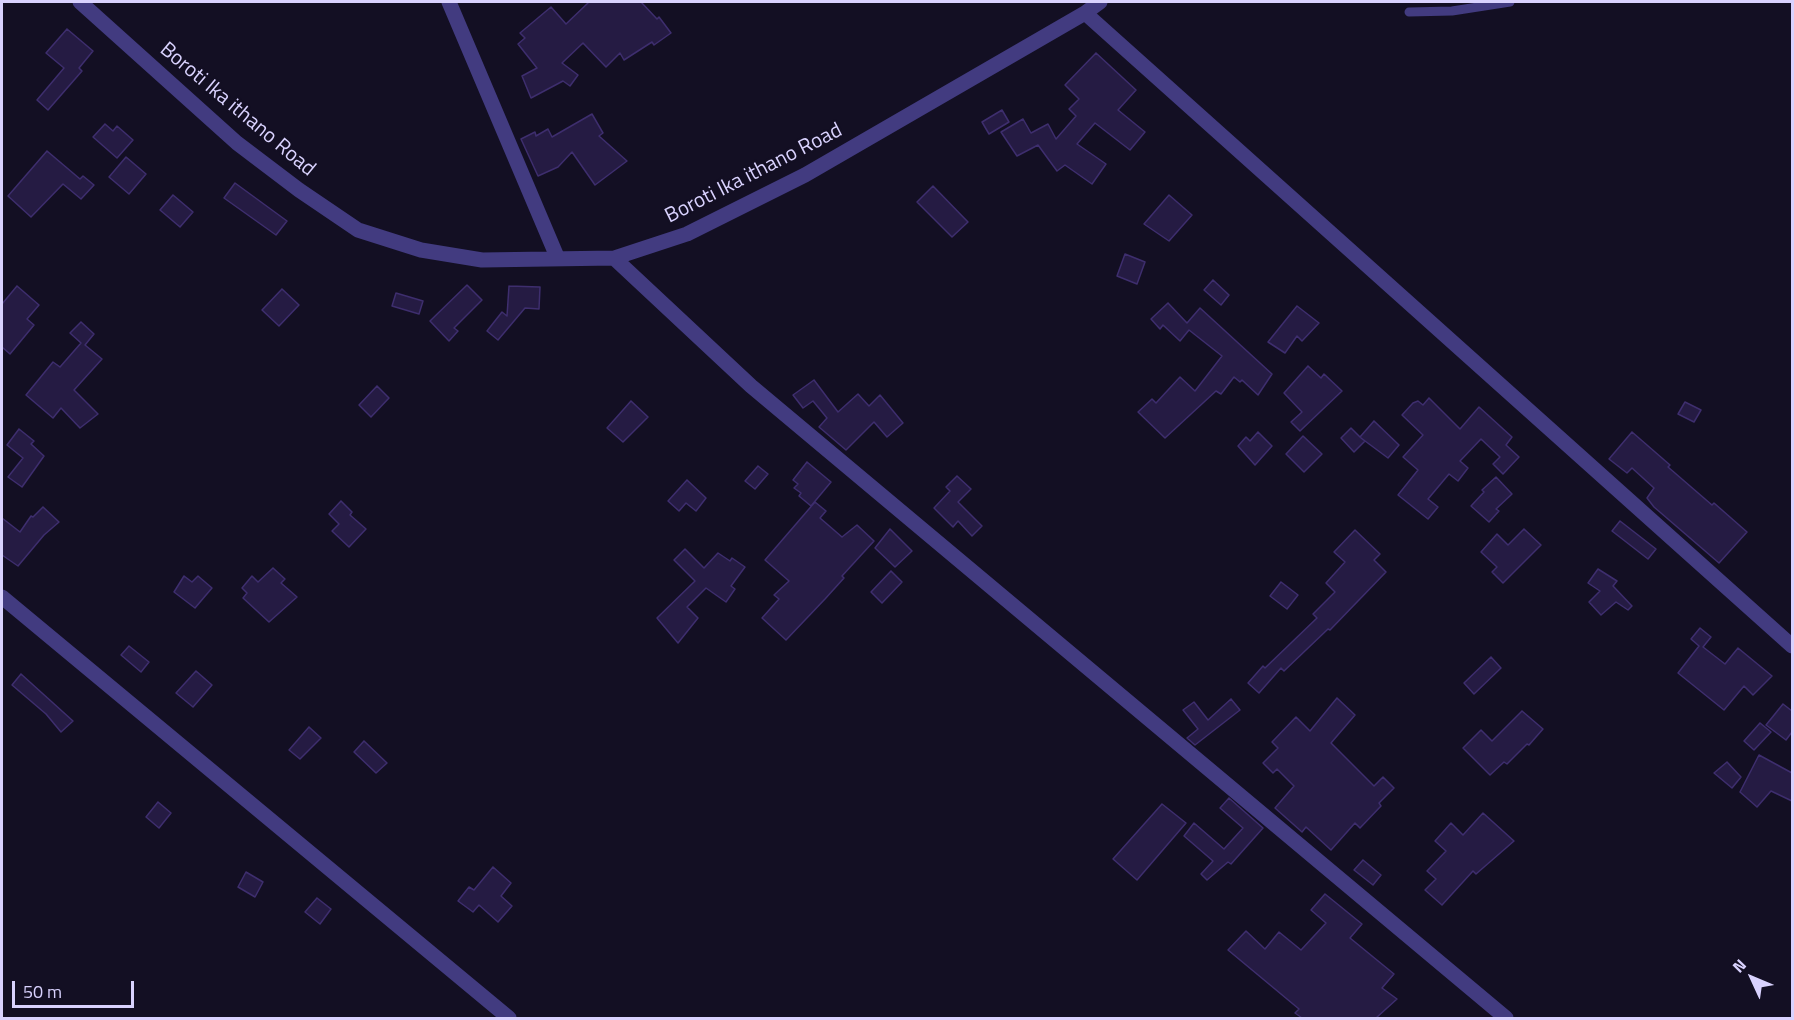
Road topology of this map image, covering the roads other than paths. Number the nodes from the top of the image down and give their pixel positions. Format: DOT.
graph roads {
  1 [pos="80,2"];
  2 [pos="449,2"];
  3 [pos="1101,2"];
  4 [pos="1510,2"];
  5 [pos="1409,12"];
  6 [pos="1085,13"];
  7 [pos="614,258"];
  8 [pos="558,259"];
  9 [pos="2,597"];
  10 [pos="1789,636"];
  11 [pos="509,1018"];
  12 [pos="1506,1018"];
  1 -- 8 [label="street, Boroti Ika ithano Road"];
  2 -- 8 [label="street"];
  3 -- 6 [label="street, Boroti Ika ithano Road"];
  4 -- 5 [label="lane"];
  6 -- 7 [label="street, Boroti Ika ithano Road"];
  6 -- 10 [label="street"];
  7 -- 8 [label="street, Boroti Ika ithano Road"];
  7 -- 12 [label="street"];
  9 -- 11 [label="street"];
}
